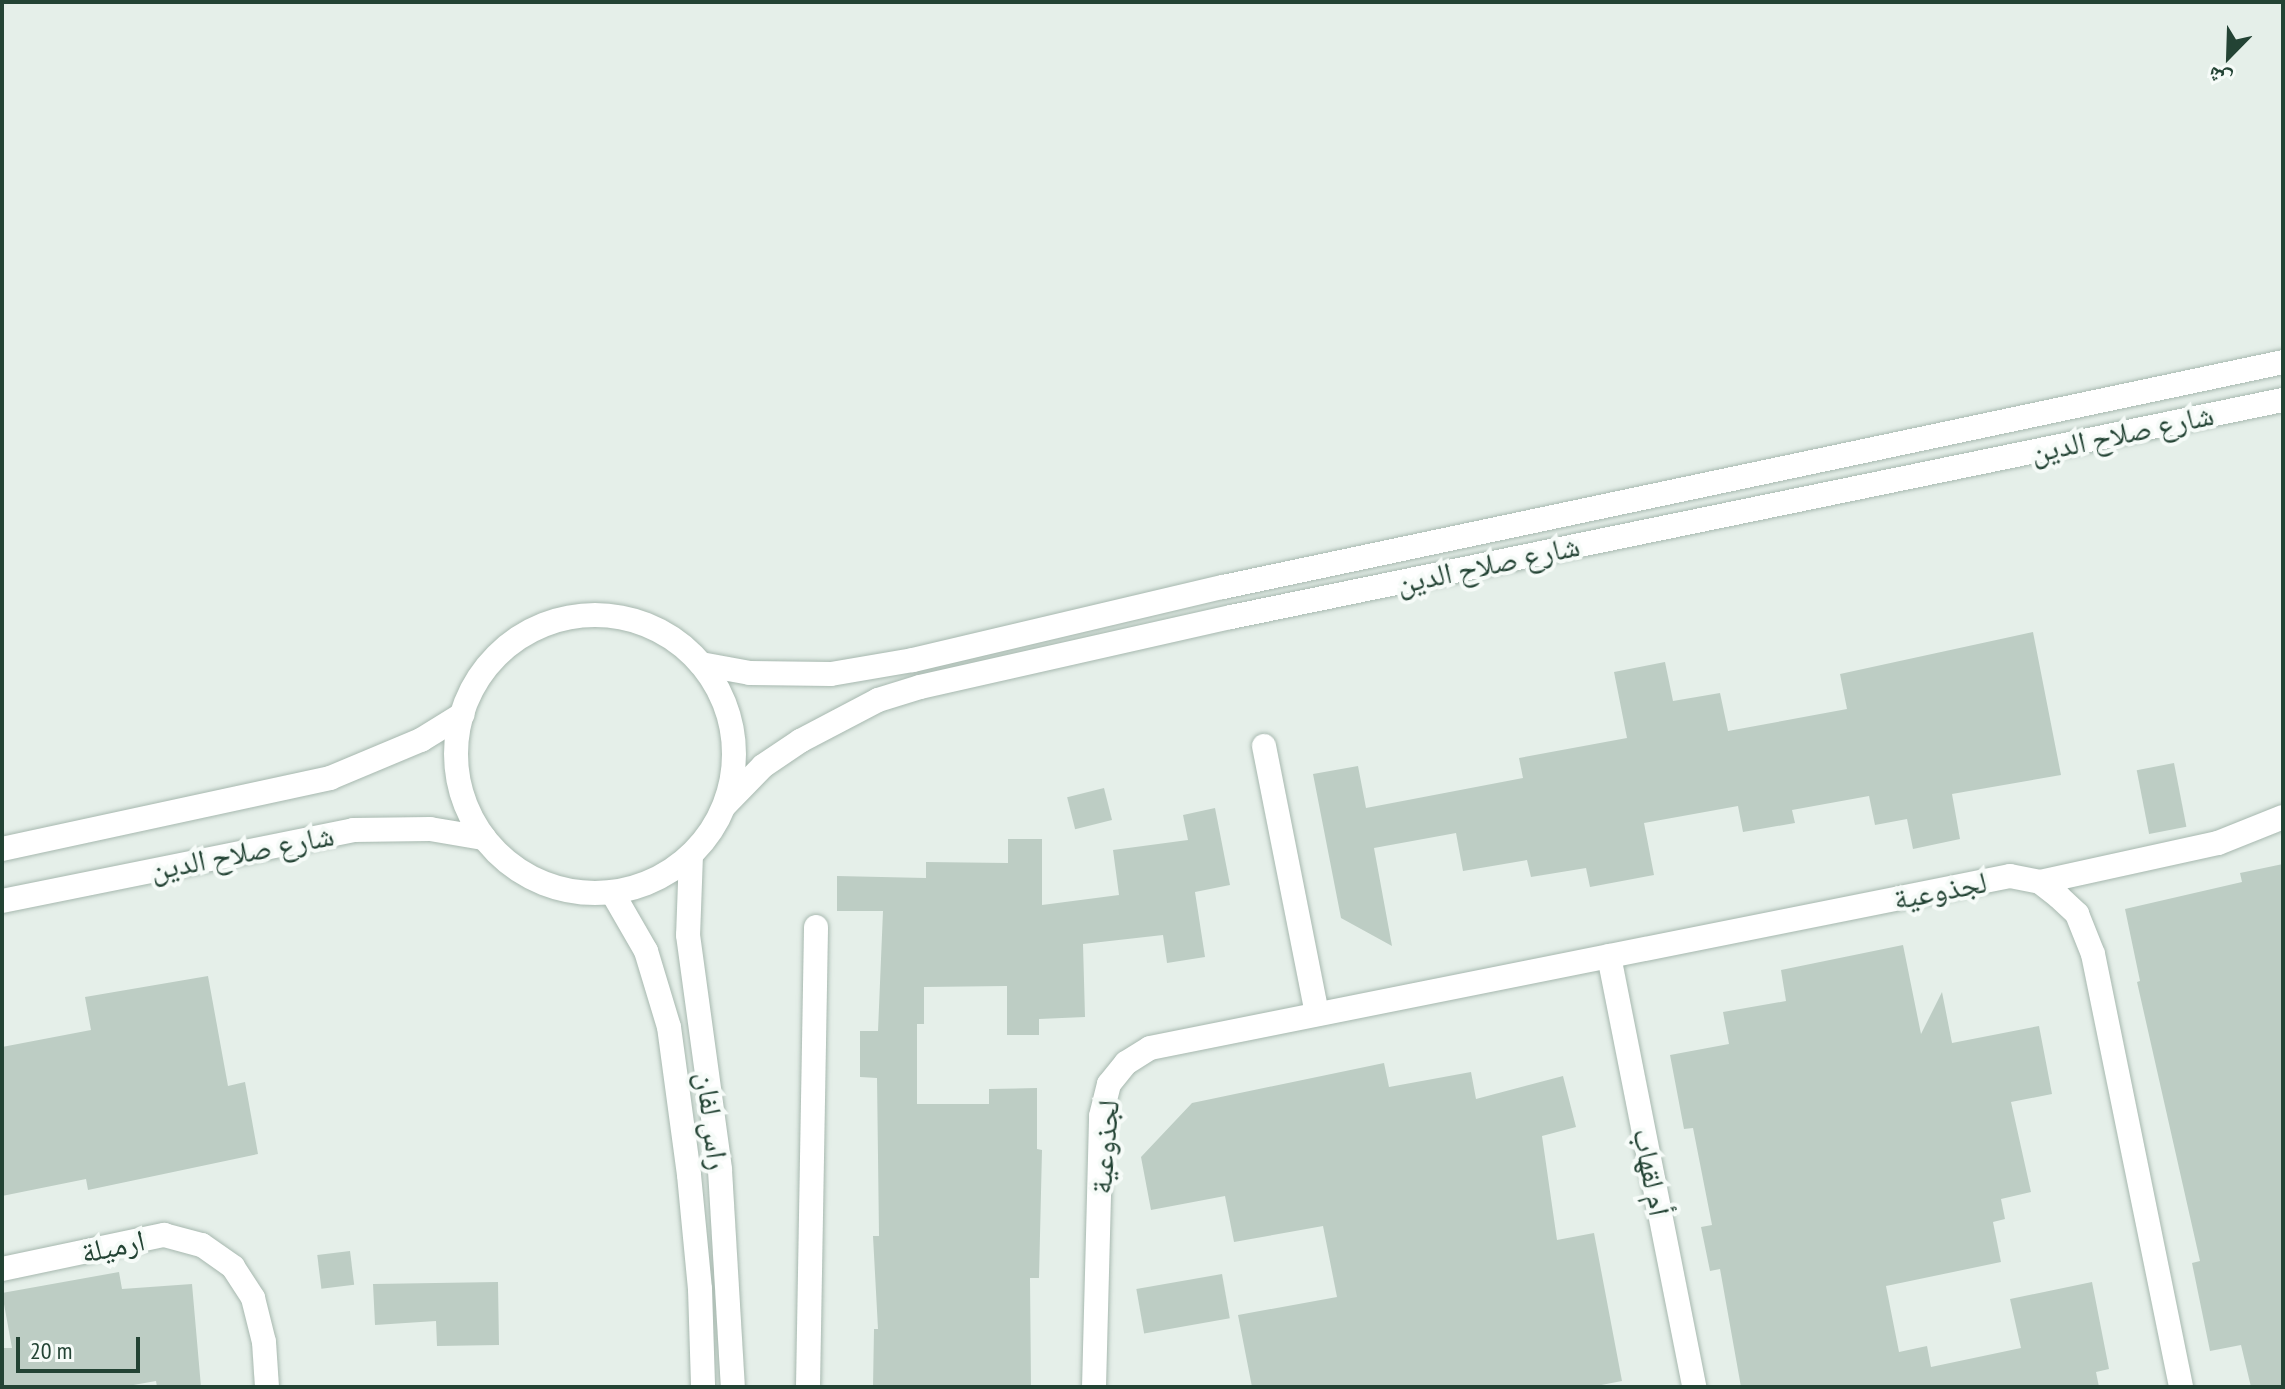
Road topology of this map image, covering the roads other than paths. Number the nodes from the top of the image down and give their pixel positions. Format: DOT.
graph roads {
  1 [pos="2283,362"];
  2 [pos="2283,400"];
  3 [pos="701,664"];
  4 [pos="463,714"];
  5 [pos="1264,746"];
  6 [pos="725,805"];
  7 [pos="2283,817"];
  8 [pos="484,838"];
  9 [pos="2,849"];
  10 [pos="691,855"];
  11 [pos="2040,882"];
  12 [pos="612,892"];
  13 [pos="2,901"];
  14 [pos="816,927"];
  15 [pos="1609,956"];
  16 [pos="1317,1014"];
  17 [pos="2,1269"];
  18 [pos="267,1387"];
  19 [pos="703,1387"];
  20 [pos="733,1387"];
  21 [pos="808,1387"];
  22 [pos="1094,1387"];
  23 [pos="1694,1387"];
  24 [pos="2181,1387"];
  1 -- 3 [label="street, شارع صلاح الدين"];
  2 -- 6 [label="street, شارع صلاح الدين"];
  3 -- 4 [label="street"];
  3 -- 6 [label="street"];
  4 -- 8 [label="street"];
  4 -- 9 [label="street, شارع صلاح الدين"];
  5 -- 16 [label="street"];
  6 -- 10 [label="street"];
  7 -- 11 [label="street, لجذوعية"];
  8 -- 12 [label="street"];
  8 -- 13 [label="street, شارع صلاح الدين"];
  10 -- 12 [label="street"];
  10 -- 20 [label="street, راس لفان"];
  11 -- 15 [label="street, لجذوعية"];
  11 -- 24 [label="street"];
  12 -- 19 [label="street, راس لفان"];
  14 -- 21 [label="street"];
  15 -- 16 [label="street, لجذوعية"];
  15 -- 23 [label="street, أم لقهاب"];
  16 -- 22 [label="street, لجذوعية"];
  17 -- 18 [label="street, ارميلة"];
}
